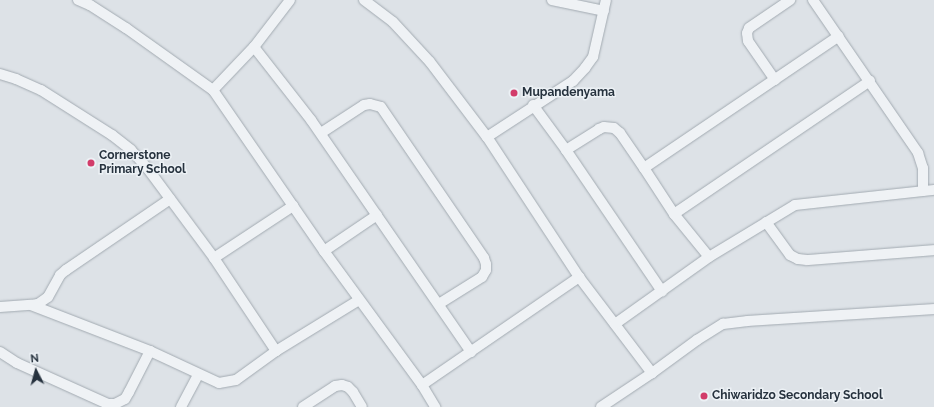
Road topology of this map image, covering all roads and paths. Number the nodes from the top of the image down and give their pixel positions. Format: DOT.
graph roads {
  1 [pos="78,0"];
  2 [pos="290,0"];
  3 [pos="364,0"];
  4 [pos="552,0"];
  5 [pos="606,0"];
  6 [pos="790,0"];
  7 [pos="813,0"];
  8 [pos="604,11"];
  9 [pos="839,36"];
  10 [pos="254,47"];
  11 [pos="0,74"];
  12 [pos="775,80"];
  13 [pos="870,81"];
  14 [pos="213,90"];
  15 [pos="533,105"];
  16 [pos="320,133"];
  17 [pos="487,136"];
  18 [pos="566,150"];
  19 [pos="644,168"];
  20 [pos="934,190"];
  21 [pos="923,191"];
  22 [pos="170,199"];
  23 [pos="293,206"];
  24 [pos="674,214"];
  25 [pos="377,215"];
  26 [pos="766,222"];
  27 [pos="934,250"];
  28 [pos="324,251"];
  29 [pos="709,257"];
  30 [pos="214,258"];
  31 [pos="579,277"];
  32 [pos="662,291"];
  33 [pos="359,300"];
  34 [pos="439,304"];
  35 [pos="30,305"];
  36 [pos="0,307"];
  37 [pos="934,310"];
  38 [pos="615,324"];
  39 [pos="150,351"];
  40 [pos="276,351"];
  41 [pos="0,352"];
  42 [pos="471,352"];
  43 [pos="652,373"];
  44 [pos="198,375"];
  45 [pos="422,384"];
  46 [pos="182,407"];
  47 [pos="303,407"];
  48 [pos="362,407"];
  49 [pos="435,407"];
  50 [pos="601,407"];
  1 -- 14 [label="street"];
  2 -- 10 [label="street"];
  3 -- 17 [label="street"];
  4 -- 8 [label="street"];
  5 -- 8 [label="street"];
  6 -- 12 [label="street"];
  7 -- 9 [label="street"];
  8 -- 15 [label="street"];
  9 -- 12 [label="street"];
  9 -- 13 [label="street"];
  10 -- 14 [label="street"];
  10 -- 16 [label="street"];
  11 -- 22 [label="street"];
  12 -- 19 [label="street"];
  13 -- 21 [label="street"];
  13 -- 24 [label="street"];
  14 -- 23 [label="street"];
  15 -- 17 [label="street"];
  15 -- 18 [label="street"];
  16 -- 25 [label="street"];
  16 -- 34 [label="street"];
  17 -- 31 [label="street"];
  18 -- 19 [label="street"];
  18 -- 32 [label="street"];
  19 -- 24 [label="street"];
  20 -- 21 [label="street"];
  21 -- 26 [label="street"];
  22 -- 30 [label="street"];
  22 -- 35 [label="street"];
  23 -- 28 [label="street"];
  23 -- 30 [label="street"];
  24 -- 29 [label="street"];
  25 -- 28 [label="street"];
  25 -- 34 [label="street"];
  26 -- 27 [label="street"];
  26 -- 29 [label="street"];
  28 -- 33 [label="street"];
  29 -- 32 [label="street"];
  30 -- 40 [label="street"];
  31 -- 38 [label="street"];
  31 -- 42 [label="street"];
  32 -- 38 [label="street"];
  33 -- 40 [label="street"];
  33 -- 45 [label="street"];
  34 -- 42 [label="street"];
  35 -- 36 [label="street"];
  35 -- 39 [label="street"];
  37 -- 43 [label="street"];
  38 -- 43 [label="street"];
  39 -- 41 [label="street"];
  39 -- 44 [label="street"];
  40 -- 44 [label="street"];
  42 -- 45 [label="street"];
  43 -- 50 [label="street"];
  44 -- 46 [label="street"];
  45 -- 49 [label="street"];
  47 -- 48 [label="street"];
}
